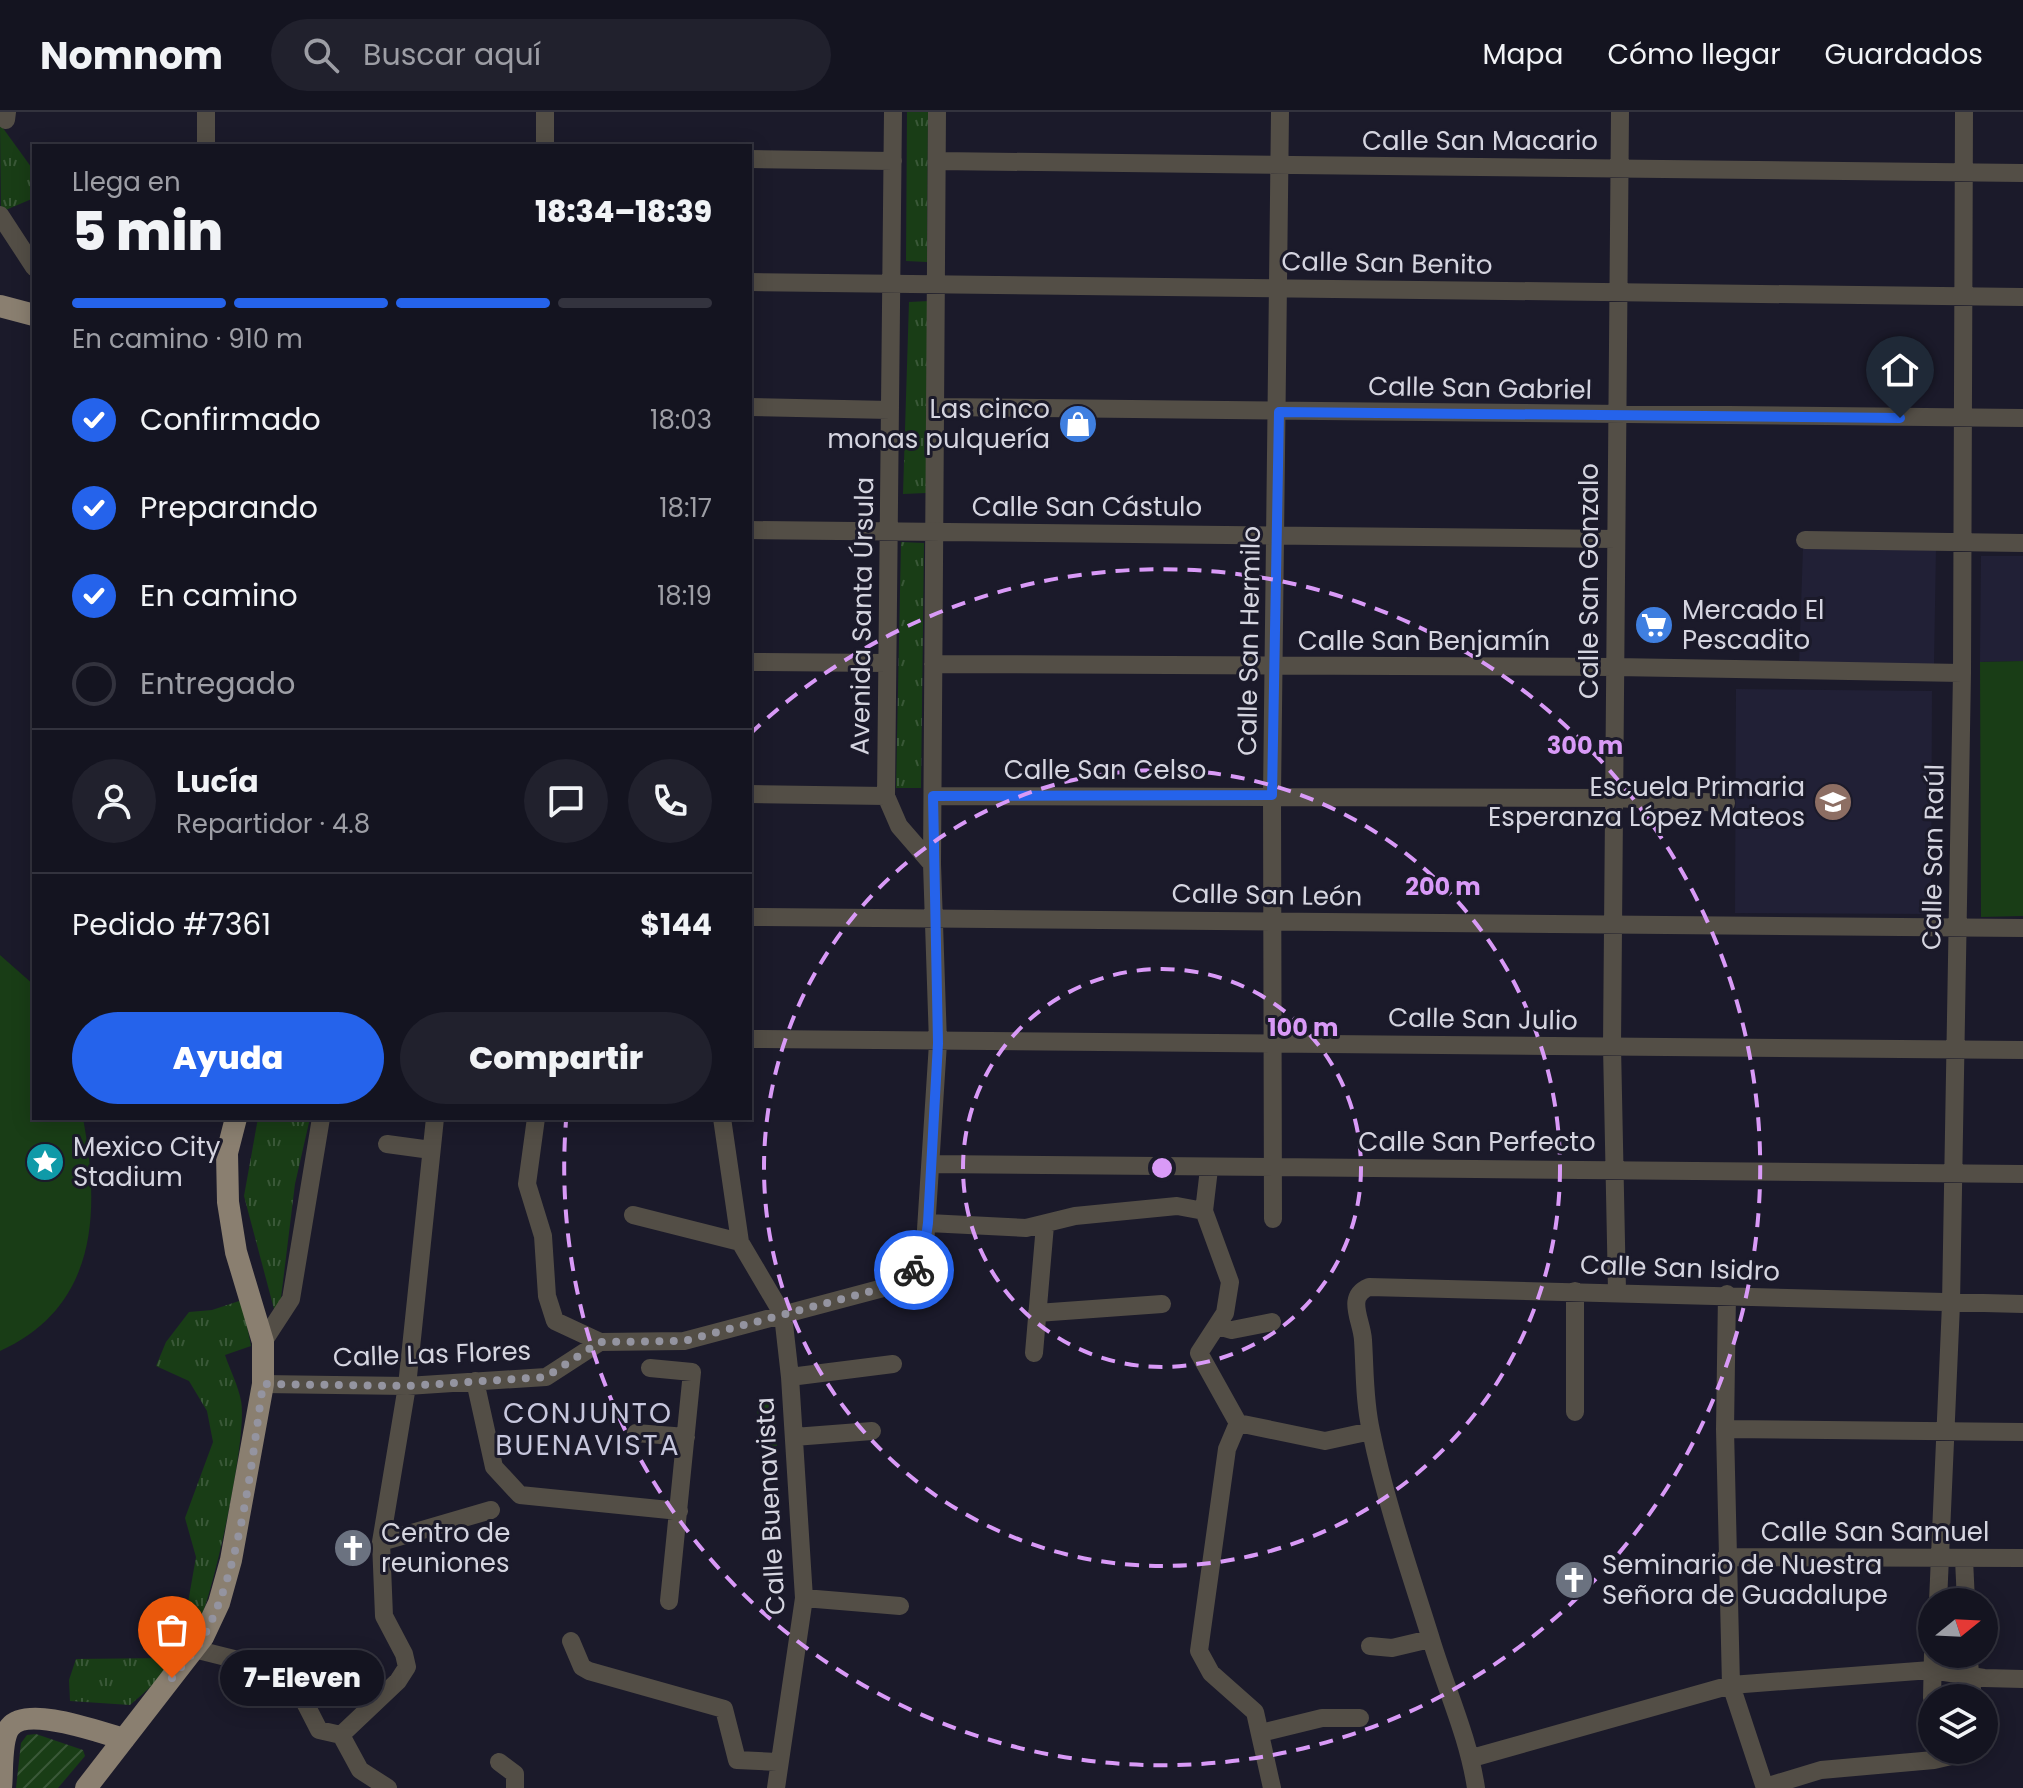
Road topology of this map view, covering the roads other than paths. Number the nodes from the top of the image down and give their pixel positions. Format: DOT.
graph roads {
  1 [pos="206,112"];
  2 [pos="545,112"];
  3 [pos="893,112"];
  4 [pos="937,112"];
  5 [pos="1280,112"];
  6 [pos="1620,112"];
  7 [pos="1964,112"];
  8 [pos="206,144"];
  9 [pos="545,144"];
  10 [pos="752,159"];
  11 [pos="893,161"];
  12 [pos="937,161"];
  13 [pos="1279,167"];
  14 [pos="1619,167"];
  15 [pos="1963,173"];
  16 [pos="2023,173"];
  17 [pos="0,215"];
  18 [pos="32,264"];
  19 [pos="752,282"];
  20 [pos="891,284"];
  21 [pos="935,285"];
  22 [pos="1279,288"];
  23 [pos="1618,291"];
  24 [pos="1963,297"];
  25 [pos="2023,297"];
  26 [pos="0,306"];
  27 [pos="32,314"];
  28 [pos="752,407"];
  29 [pos="935,407"];
  30 [pos="890,410"];
  31 [pos="1279,412"];
  32 [pos="1615,416"];
  33 [pos="1963,418"];
  34 [pos="2023,418"];
  35 [pos="752,530"];
  36 [pos="889,532"];
  37 [pos="934,532"];
  38 [pos="1278,535"];
  39 [pos="1616,539"];
  40 [pos="1805,540"];
  41 [pos="1963,543"];
  42 [pos="2023,543"];
  43 [pos="752,662"];
  44 [pos="887,663"];
  45 [pos="933,664"];
  46 [pos="1275,667"];
  47 [pos="1615,667"];
  48 [pos="1962,673"];
  49 [pos="752,794"];
  50 [pos="1272,795"];
  51 [pos="886,796"];
  52 [pos="933,796"];
  53 [pos="1613,798"];
  54 [pos="1726,803"];
  55 [pos="932,864"];
  56 [pos="752,917"];
  57 [pos="936,919"];
  58 [pos="1272,921"];
  59 [pos="1612,925"];
  60 [pos="1957,927"];
  61 [pos="2023,928"];
  62 [pos="752,1039"];
  63 [pos="938,1043"];
  64 [pos="1271,1043"];
  65 [pos="1612,1046"];
  66 [pos="1955,1050"];
  67 [pos="2023,1050"];
  68 [pos="235,1120"];
  69 [pos="321,1120"];
  70 [pos="435,1120"];
  71 [pos="536,1120"];
  72 [pos="722,1120"];
  73 [pos="387,1144"];
  74 [pos="431,1150"];
  75 [pos="931,1164"];
  76 [pos="1271,1168"];
  77 [pos="1209,1169"];
  78 [pos="1613,1169"];
  79 [pos="1951,1174"];
  80 [pos="2023,1174"];
  81 [pos="1204,1211"];
  82 [pos="633,1215"];
  83 [pos="1273,1219"];
  84 [pos="928,1223"];
  85 [pos="1045,1225"];
  86 [pos="740,1242"];
  87 [pos="1575,1291"];
  88 [pos="1617,1291"];
  89 [pos="1727,1294"];
  90 [pos="1162,1304"];
  91 [pos="1951,1304"];
  92 [pos="2023,1304"];
  93 [pos="1037,1313"];
  94 [pos="783,1315"];
  95 [pos="1272,1322"];
  96 [pos="1218,1326"];
  97 [pos="263,1342"];
  98 [pos="600,1342"];
  99 [pos="1034,1353"];
  100 [pos="893,1364"];
  101 [pos="650,1368"];
  102 [pos="790,1377"];
  103 [pos="475,1381"];
  104 [pos="263,1384"];
  105 [pos="407,1386"];
  106 [pos="1575,1412"];
  107 [pos="1238,1423"];
  108 [pos="1725,1429"];
  109 [pos="872,1431"];
  110 [pos="1371,1431"];
  111 [pos="1947,1431"];
  112 [pos="2023,1432"];
  113 [pos="636,1433"];
  114 [pos="686,1437"];
  115 [pos="794,1437"];
  116 [pos="491,1510"];
  117 [pos="679,1511"];
  118 [pos="381,1542"];
  119 [pos="1726,1557"];
  120 [pos="1942,1558"];
  121 [pos="2023,1558"];
  122 [pos="1964,1559"];
  123 [pos="1939,1588"];
  124 [pos="1965,1588"];
  125 [pos="804,1598"];
  126 [pos="669,1601"];
  127 [pos="900,1606"];
  128 [pos="1430,1639"];
  129 [pos="571,1641"];
  130 [pos="1370,1646"];
  131 [pos="194,1649"];
  132 [pos="1918,1664"];
  133 [pos="1948,1668"];
  134 [pos="1969,1668"];
  135 [pos="1969,1676"];
  136 [pos="2023,1679"];
  137 [pos="1970,1684"];
  138 [pos="1731,1685"];
  139 [pos="1360,1718"];
  140 [pos="1261,1733"];
  141 [pos="341,1735"];
  142 [pos="124,1739"];
  143 [pos="1918,1757"];
  144 [pos="1472,1758"];
  145 [pos="499,1762"];
  146 [pos="777,1762"];
  147 [pos="1,1788"];
  148 [pos="86,1788"];
  149 [pos="388,1788"];
  150 [pos="515,1788"];
  151 [pos="776,1788"];
  152 [pos="1272,1788"];
  153 [pos="1476,1788"];
  154 [pos="1765,1788"];
  1 -- 8 [label="street"];
  2 -- 9 [label="street"];
  3 -- 11 [label="street, Avenida Santa Úrsula"];
  4 -- 12 [label="street"];
  5 -- 13 [label="street, Calle San Hermilo"];
  6 -- 14 [label="street, Calle San Gonzalo"];
  7 -- 15 [label="street, Calle San Raúl"];
  10 -- 11 [label="street"];
  11 -- 20 [label="street, Avenida Santa Úrsula"];
  12 -- 13 [label="street, Calle San Macario"];
  12 -- 21 [label="street"];
  13 -- 14 [label="street, Calle San Macario"];
  13 -- 22 [label="street, Calle San Hermilo"];
  14 -- 15 [label="street, Calle San Macario"];
  14 -- 23 [label="street, Calle San Gonzalo"];
  15 -- 16 [label="street, Calle San Macario"];
  15 -- 24 [label="street, Calle San Raúl"];
  17 -- 18 [label="street"];
  19 -- 20 [label="street, Calle San Benito"];
  20 -- 21 [label="street, Calle San Benito"];
  20 -- 30 [label="street, Avenida Santa Úrsula"];
  21 -- 22 [label="street, Calle San Benito"];
  21 -- 29 [label="street"];
  22 -- 23 [label="street, Calle San Benito"];
  22 -- 31 [label="street, Calle San Hermilo"];
  23 -- 24 [label="street, Calle San Benito"];
  23 -- 32 [label="street, Calle San Gonzalo"];
  24 -- 25 [label="street, Calle San Benito"];
  24 -- 33 [label="street, Calle San Raúl"];
  26 -- 27 [label="main road"];
  28 -- 30 [label="street"];
  29 -- 31 [label="street, Calle San Gabriel"];
  29 -- 37 [label="street"];
  30 -- 36 [label="street, Avenida Santa Úrsula"];
  31 -- 32 [label="street, Calle San Gabriel"];
  31 -- 38 [label="street, Calle San Hermilo"];
  32 -- 33 [label="street, Calle San Gabriel"];
  32 -- 39 [label="street, Calle San Gonzalo"];
  33 -- 34 [label="street, Calle San Gabriel"];
  33 -- 41 [label="street, Calle San Raúl"];
  35 -- 36 [label="street, Calle San Cástulo"];
  36 -- 37 [label="street, Calle San Cástulo"];
  36 -- 44 [label="street, Avenida Santa Úrsula"];
  37 -- 38 [label="street, Calle San Cástulo"];
  37 -- 45 [label="street"];
  38 -- 39 [label="street, Calle San Cástulo"];
  38 -- 46 [label="street, Calle San Hermilo"];
  39 -- 47 [label="street, Calle San Gonzalo"];
  40 -- 41 [label="street"];
  41 -- 42 [label="street"];
  41 -- 48 [label="street, Calle San Raúl"];
  43 -- 44 [label="street"];
  44 -- 51 [label="street, Avenida Santa Úrsula"];
  45 -- 46 [label="street, Calle San Benjamín"];
  45 -- 52 [label="street"];
  46 -- 47 [label="street, Calle San Benjamín"];
  46 -- 50 [label="street, Calle San Hermilo"];
  47 -- 48 [label="street, Calle San Benjamín"];
  47 -- 53 [label="street, Calle San Gonzalo"];
  48 -- 60 [label="street, Calle San Raúl"];
  49 -- 51 [label="street"];
  50 -- 52 [label="street, Calle San Celso"];
  50 -- 53 [label="street, Calle San Celso"];
  50 -- 58 [label="street, Calle San Hermilo"];
  51 -- 55 [label="street, Avenida Santa Úrsula"];
  52 -- 55 [label="street"];
  53 -- 54 [label="street, Calle San Celso"];
  53 -- 59 [label="street, Calle San Gonzalo"];
  55 -- 57 [label="street"];
  56 -- 57 [label="street, Calle San León"];
  57 -- 58 [label="street, Calle San León"];
  57 -- 63 [label="street"];
  58 -- 59 [label="street, Calle San León"];
  58 -- 64 [label="street, Calle San Hermilo"];
  59 -- 60 [label="street, Calle San León"];
  59 -- 65 [label="street, Calle San Gonzalo"];
  60 -- 61 [label="street, Calle San León"];
  60 -- 66 [label="street, Calle San Raúl"];
  62 -- 63 [label="street, Calle San Julio"];
  63 -- 64 [label="street, Calle San Julio"];
  63 -- 75 [label="street"];
  64 -- 65 [label="street, Calle San Julio"];
  64 -- 76 [label="street, Calle San Hermilo"];
  65 -- 66 [label="street, Calle San Julio"];
  65 -- 78 [label="street, Calle San Gonzalo"];
  66 -- 67 [label="street, Calle San Julio"];
  66 -- 79 [label="street, Calle San Raúl"];
  68 -- 97 [label="main road"];
  69 -- 97 [label="street"];
  70 -- 74 [label="street"];
  71 -- 98 [label="street"];
  72 -- 86 [label="street"];
  73 -- 74 [label="street"];
  74 -- 105 [label="street"];
  75 -- 77 [label="street, Calle San Perfecto"];
  75 -- 84 [label="street"];
  76 -- 77 [label="street, Calle San Perfecto"];
  76 -- 78 [label="street, Calle San Perfecto"];
  76 -- 83 [label="street, Calle San Hermilo"];
  77 -- 81 [label="street"];
  78 -- 79 [label="street, Calle San Perfecto"];
  78 -- 88 [label="street, Calle San Gonzalo"];
  79 -- 80 [label="street, Calle San Perfecto"];
  79 -- 91 [label="street, Calle San Raúl"];
  81 -- 85 [label="street"];
  81 -- 96 [label="street"];
  82 -- 86 [label="street"];
  84 -- 85 [label="street"];
  84 -- 94 [label="street"];
  85 -- 93 [label="street"];
  86 -- 94 [label="street"];
  87 -- 88 [label="street, Calle San Isidro"];
  87 -- 106 [label="street"];
  87 -- 110 [label="street, Calle San Isidro"];
  88 -- 89 [label="street, Calle San Isidro"];
  89 -- 91 [label="street, Calle San Isidro"];
  89 -- 108 [label="street"];
  90 -- 93 [label="street"];
  91 -- 92 [label="street, Calle San Isidro"];
  91 -- 111 [label="street, Calle San Raúl"];
  93 -- 99 [label="street"];
  94 -- 98 [label="street"];
  94 -- 102 [label="street, Calle Buenavista"];
  95 -- 96 [label="street"];
  96 -- 107 [label="street"];
  97 -- 104 [label="main road"];
  98 -- 103 [label="street, Calle Las Flores"];
  100 -- 102 [label="street"];
  101 -- 114 [label="street"];
  102 -- 115 [label="street, Calle Buenavista"];
  103 -- 105 [label="street, Calle Las Flores"];
  103 -- 117 [label="street"];
  104 -- 105 [label="street, Calle Las Flores"];
  104 -- 131 [label="main road"];
  105 -- 118 [label="street"];
  107 -- 110 [label="street"];
  107 -- 140 [label="street"];
  108 -- 111 [label="street"];
  108 -- 119 [label="street"];
  109 -- 115 [label="street"];
  110 -- 128 [label="street"];
  111 -- 112 [label="street"];
  111 -- 120 [label="street, Calle San Raúl"];
  113 -- 114 [label="street"];
  114 -- 117 [label="street"];
  115 -- 125 [label="street, Calle Buenavista"];
  116 -- 118 [label="street"];
  117 -- 126 [label="street"];
  118 -- 141 [label="street"];
  119 -- 120 [label="street, Calle San Samuel"];
  119 -- 138 [label="street"];
  120 -- 122 [label="street, Calle San Samuel"];
  120 -- 123 [label="street, Calle San Raúl"];
  121 -- 122 [label="street, Calle San Samuel"];
  122 -- 124 [label="street"];
  125 -- 127 [label="street"];
  125 -- 146 [label="street, Calle Buenavista"];
  128 -- 130 [label="street"];
  128 -- 144 [label="street"];
  129 -- 146 [label="street"];
  131 -- 141 [label="street"];
  131 -- 142 [label="main road"];
  132 -- 138 [label="street"];
  133 -- 135 [label="street"];
  134 -- 135 [label="street"];
  135 -- 136 [label="street"];
  135 -- 137 [label="street"];
  138 -- 144 [label="street"];
  138 -- 154 [label="street"];
  139 -- 140 [label="street"];
  140 -- 152 [label="street"];
  141 -- 149 [label="street"];
  142 -- 147 [label="main road"];
  142 -- 148 [label="main road"];
  143 -- 154 [label="street"];
  144 -- 153 [label="street"];
  145 -- 150 [label="street"];
  146 -- 151 [label="street, Calle Buenavista"];
}
